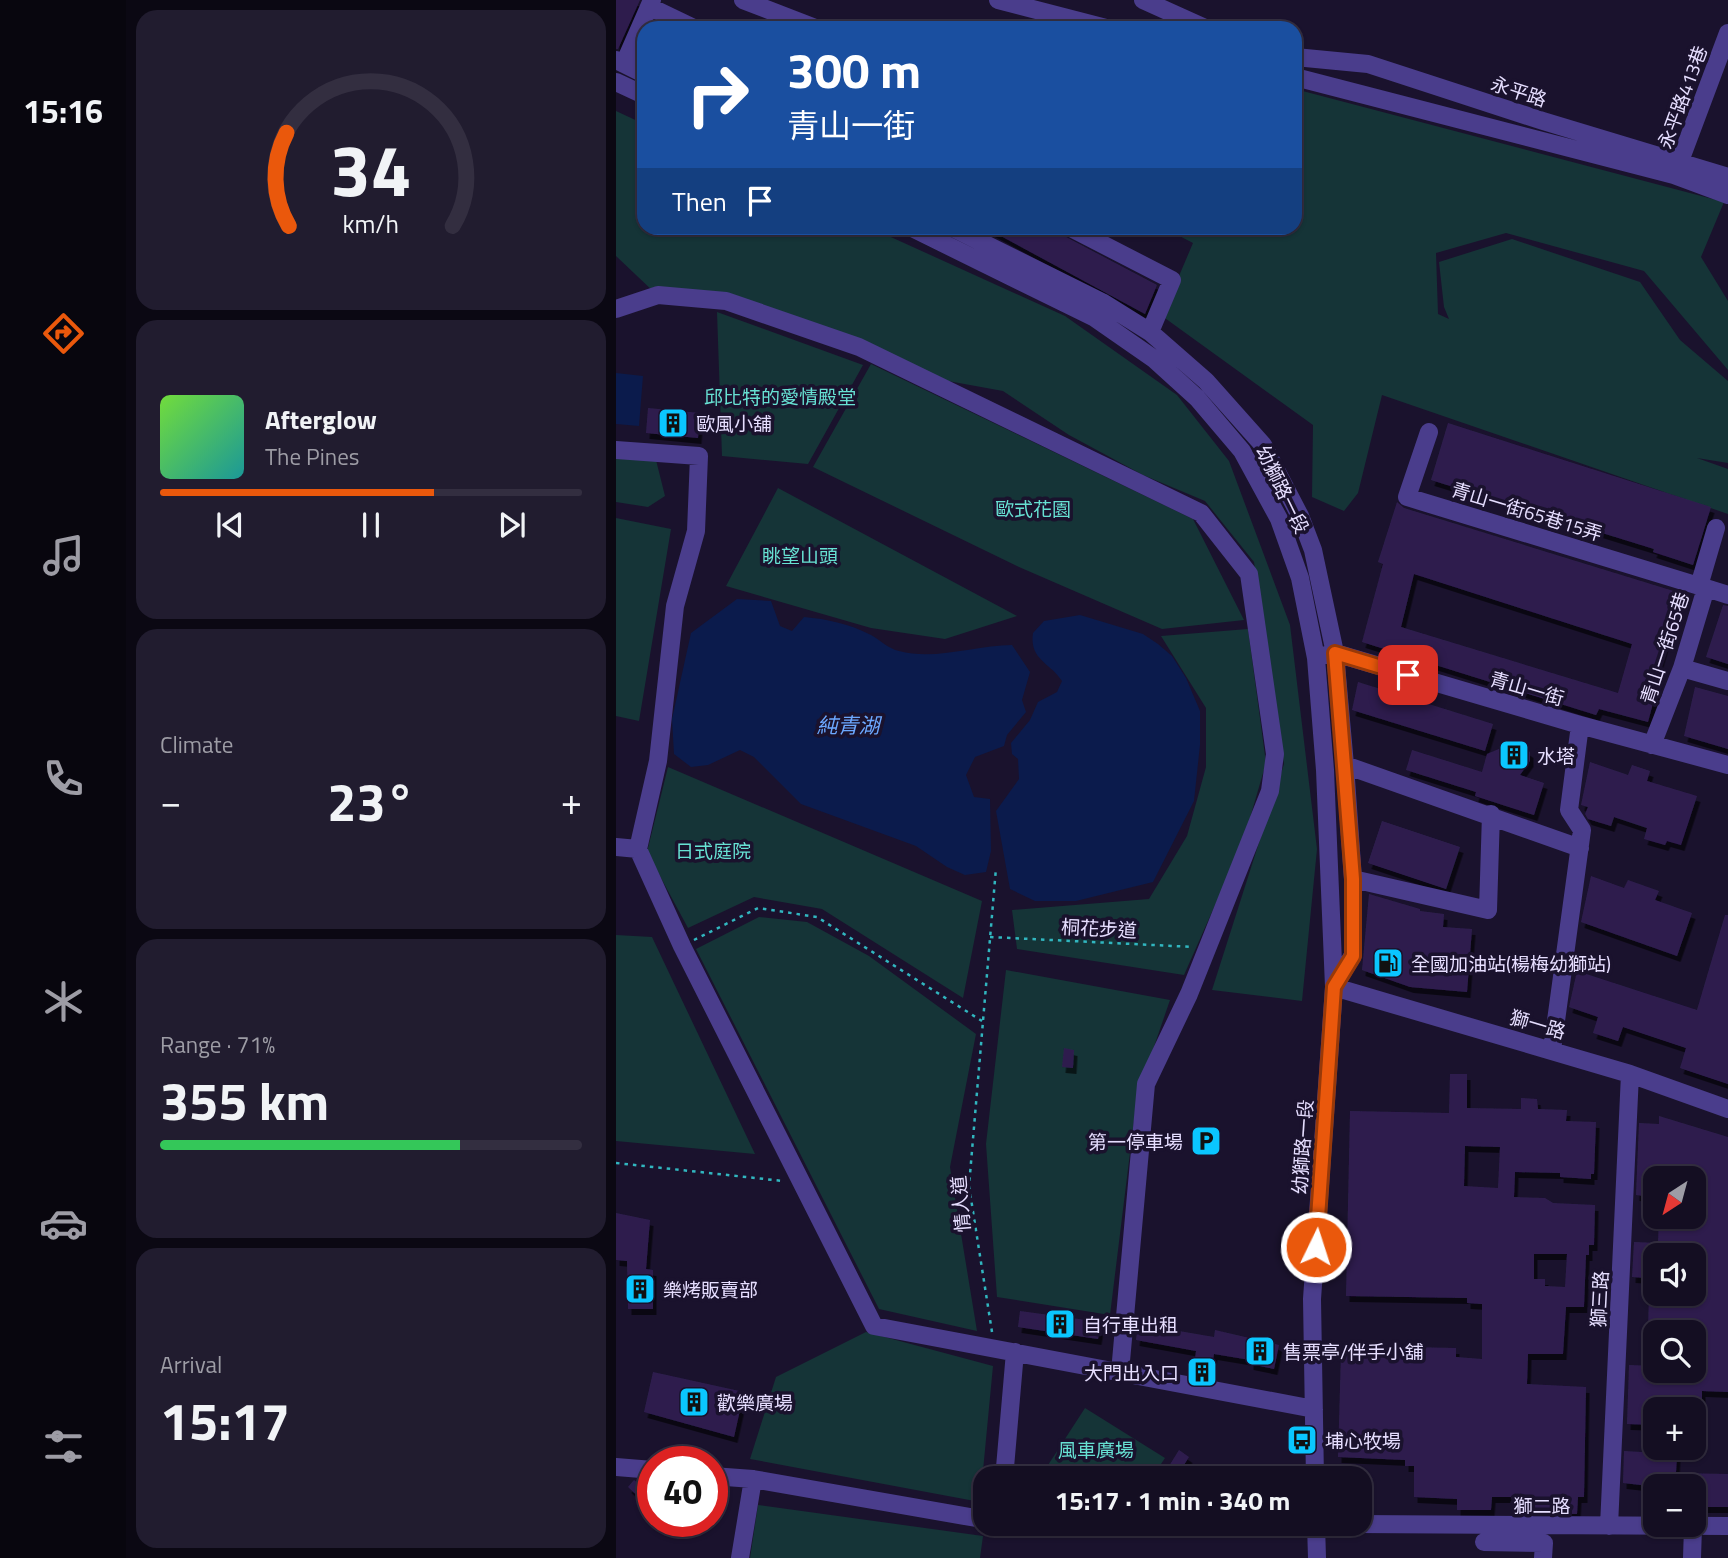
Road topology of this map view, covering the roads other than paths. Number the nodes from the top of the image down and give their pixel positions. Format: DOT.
graph roads {
  1 [pos="743,0"];
  2 [pos="998,0"];
  3 [pos="1143,0"];
  4 [pos="651,4"];
  5 [pos="642,21"];
  6 [pos="681,21"];
  7 [pos="797,21"];
  8 [pos="1079,21"];
  9 [pos="1190,21"];
  10 [pos="637,30"];
  11 [pos="1728,33"];
  12 [pos="1302,58"];
  13 [pos="620,62"];
  14 [pos="637,70"];
  15 [pos="1302,79"];
  16 [pos="616,82"];
  17 [pos="637,92"];
  18 [pos="1677,168"];
  19 [pos="1728,177"];
  20 [pos="1728,195"];
  21 [pos="926,235"];
  22 [pos="968,235"];
  23 [pos="1085,235"];
  24 [pos="616,309"];
  25 [pos="1150,332"];
  26 [pos="1429,432"];
  27 [pos="616,450"];
  28 [pos="1716,528"];
  29 [pos="1703,587"];
  30 [pos="1728,594"];
  31 [pos="1335,653"];
  32 [pos="1316,658"];
  33 [pos="1682,667"];
  34 [pos="1728,681"];
  35 [pos="1580,725"];
  36 [pos="1652,745"];
  37 [pos="1345,765"];
  38 [pos="1728,765"];
  39 [pos="1491,814"];
  40 [pos="616,847"];
  41 [pos="1580,848"];
  42 [pos="638,849"];
  43 [pos="1353,879"];
  44 [pos="1334,987"];
  45 [pos="1552,1050"];
  46 [pos="1630,1074"];
  47 [pos="1728,1109"];
  48 [pos="1015,1352"];
  49 [pos="1120,1372"];
  50 [pos="1314,1409"];
  51 [pos="1005,1466"];
  52 [pos="1315,1466"];
  53 [pos="616,1467"];
  54 [pos="637,1469"];
  55 [pos="728,1477"];
  56 [pos="754,1479"];
  57 [pos="973,1517"];
  58 [pos="1372,1526"];
  59 [pos="1609,1526"];
  60 [pos="1643,1526"];
  61 [pos="1728,1526"];
  62 [pos="1706,1527"];
  63 [pos="1316,1536"];
  64 [pos="1693,1537"];
  65 [pos="1484,1542"];
  66 [pos="740,1558"];
  67 [pos="1317,1558"];
  68 [pos="1543,1558"];
  69 [pos="1692,1558"];
  1 -- 7 [label="street"];
  2 -- 8 [label="street"];
  3 -- 9 [label="street"];
  4 -- 5 [label="street"];
  4 -- 6 [label="street"];
  10 -- 13 [label="street"];
  11 -- 18 [label="street, 永平路413巷"];
  12 -- 18 [label="street, 永平路"];
  13 -- 14 [label="street"];
  15 -- 18 [label="street, 永平路"];
  16 -- 17 [label="street"];
  18 -- 19 [label="street, 永平路"];
  18 -- 20 [label="street, 永平路"];
  21 -- 32 [label="street, 幼獅路一段"];
  22 -- 25 [label="street, 幼獅路一段"];
  23 -- 25 [label="street"];
  24 -- 49 [label="street"];
  25 -- 31 [label="street, 幼獅路一段"];
  26 -- 29 [label="street, 青山一街65巷15弄"];
  27 -- 42 [label="street"];
  28 -- 29 [label="street, 青山一街65巷"];
  29 -- 30 [label="street"];
  29 -- 33 [label="street, 青山一街65巷"];
  31 -- 32 [label="street"];
  31 -- 35 [label="street, 青山一街"];
  31 -- 37 [label="street, 幼獅路一段"];
  32 -- 44 [label="street, 幼獅路一段"];
  33 -- 34 [label="street"];
  33 -- 36 [label="street, 青山一街65巷"];
  35 -- 36 [label="street, 青山一街"];
  35 -- 41 [label="street"];
  36 -- 38 [label="street, 青山一街"];
  37 -- 39 [label="street"];
  37 -- 43 [label="street, 幼獅路一段"];
  39 -- 41 [label="street"];
  39 -- 43 [label="street"];
  40 -- 42 [label="street"];
  41 -- 45 [label="street"];
  42 -- 48 [label="street"];
  43 -- 44 [label="street, 幼獅路一段"];
  44 -- 45 [label="street, 獅一路"];
  44 -- 50 [label="street, 幼獅路一段"];
  45 -- 46 [label="street, 獅一路"];
  46 -- 47 [label="street, 獅一路"];
  46 -- 59 [label="street, 獅三路"];
  48 -- 49 [label="street"];
  48 -- 51 [label="street"];
  49 -- 50 [label="street"];
  50 -- 52 [label="street, 幼獅路一段"];
  53 -- 54 [label="street"];
  55 -- 56 [label="street"];
  56 -- 57 [label="street"];
  56 -- 66 [label="street"];
  58 -- 65 [label="street, 獅二路"];
  59 -- 60 [label="street, 獅二路"];
  59 -- 65 [label="street, 獅二路"];
  61 -- 62 [label="street, 獅二路"];
  63 -- 67 [label="street"];
  64 -- 69 [label="street"];
  65 -- 68 [label="street"];
}
